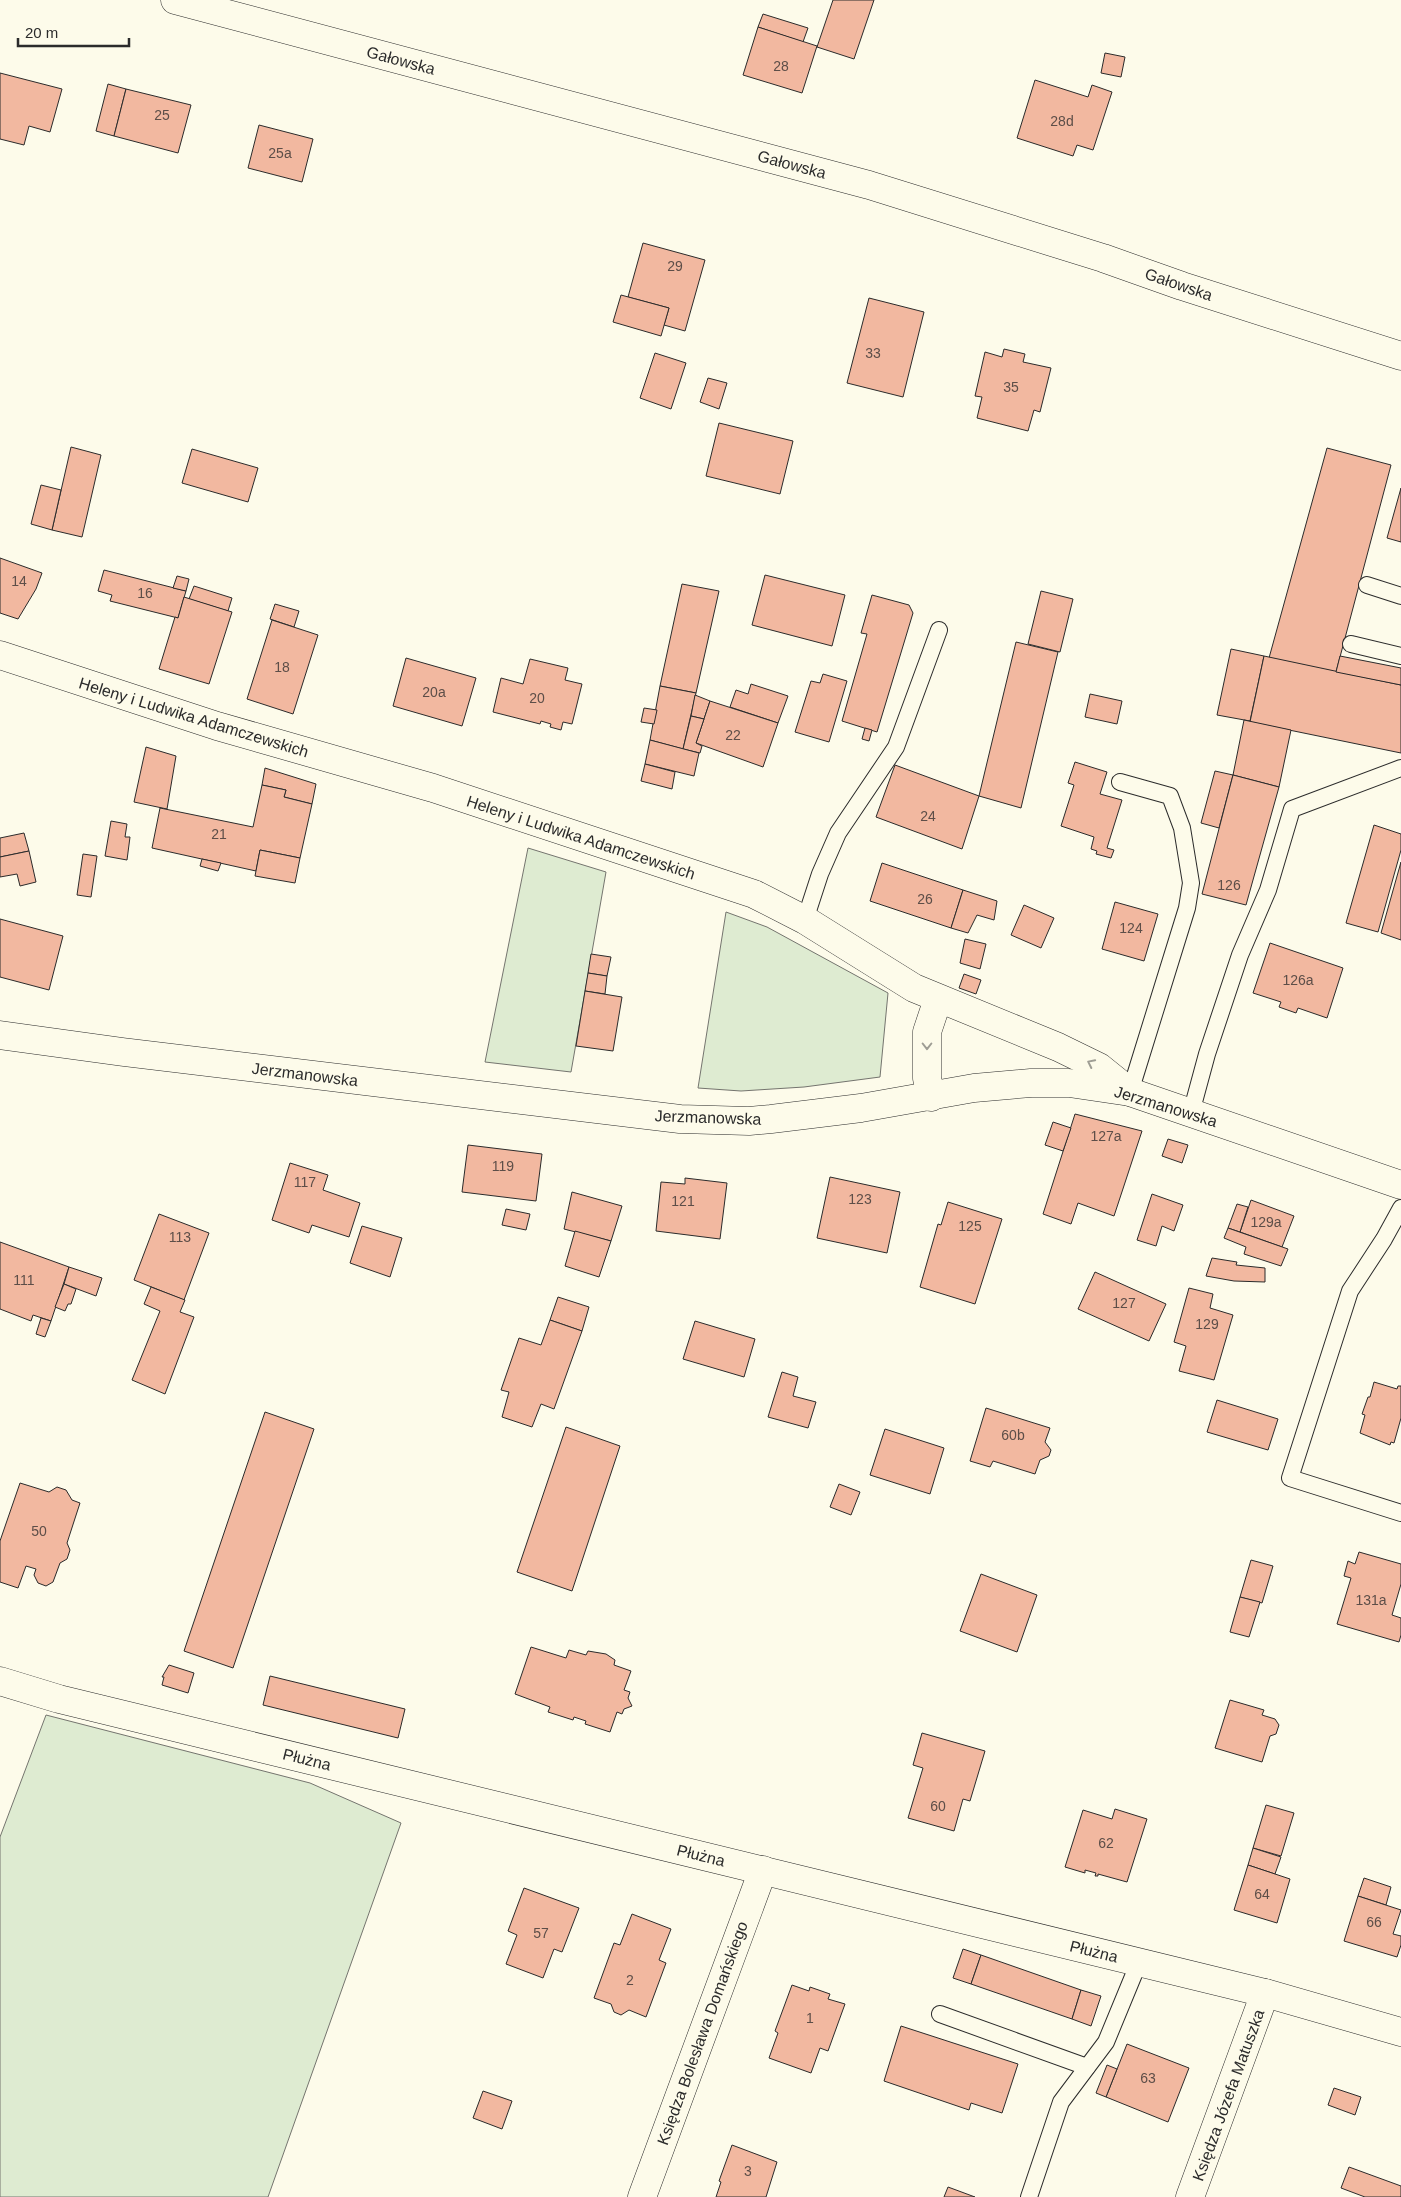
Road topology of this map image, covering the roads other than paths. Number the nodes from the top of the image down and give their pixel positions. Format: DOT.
graph roads {
  1 [pos="175,0"];
  2 [pos="1401,356"];
  3 [pos="1367,585"];
  4 [pos="1401,596"];
  5 [pos="939,630"];
  6 [pos="1351,644"];
  7 [pos="0,655"];
  8 [pos="1401,656"];
  9 [pos="1401,768"];
  10 [pos="1120,782"];
  11 [pos="805,920"];
  12 [pos="926,993"];
  13 [pos="0,1035"];
  14 [pos="1130,1092"];
  15 [pos="931,1097"];
  16 [pos="1191,1113"];
  17 [pos="1401,1185"];
  18 [pos="1401,1208"];
  19 [pos="1401,1512"];
  20 [pos="0,1681"];
  21 [pos="762,1870"];
  22 [pos="1139,1962"];
  23 [pos="1265,1993"];
  24 [pos="940,2014"];
  25 [pos="1401,2032"];
  26 [pos="1087,2067"];
  27 [pos="642,2197"];
  28 [pos="1028,2197"];
  29 [pos="1190,2197"];
  1 -- 2 [label="street, Gałowska"];
  3 -- 4 [label="lane"];
  5 -- 11 [label="lane"];
  6 -- 8 [label="lane"];
  7 -- 11 [label="street, Heleny i Ludwika Adamczewskich"];
  9 -- 16 [label="lane"];
  10 -- 14 [label="lane"];
  11 -- 12 [label="street, Heleny i Ludwika Adamczewskich"];
  14 -- 12 [label="street, Heleny i Ludwika Adamczewskich, one-way"];
  12 -- 15 [label="street, one-way"];
  13 -- 15 [label="street, Jerzmanowska"];
  14 -- 15 [label="street, Jerzmanowska"];
  14 -- 16 [label="street, Jerzmanowska"];
  16 -- 17 [label="street, Jerzmanowska"];
  18 -- 19 [label="lane"];
  20 -- 21 [label="street, Płużna"];
  21 -- 22 [label="street, Płużna"];
  21 -- 27 [label="street, Księdza Bolesława Domańskiego"];
  22 -- 23 [label="street, Płużna"];
  22 -- 26 [label="lane"];
  23 -- 25 [label="street, Płużna"];
  23 -- 29 [label="street, Księdza Józefa Matuszka"];
  24 -- 26 [label="lane"];
  26 -- 28 [label="lane"];
}
